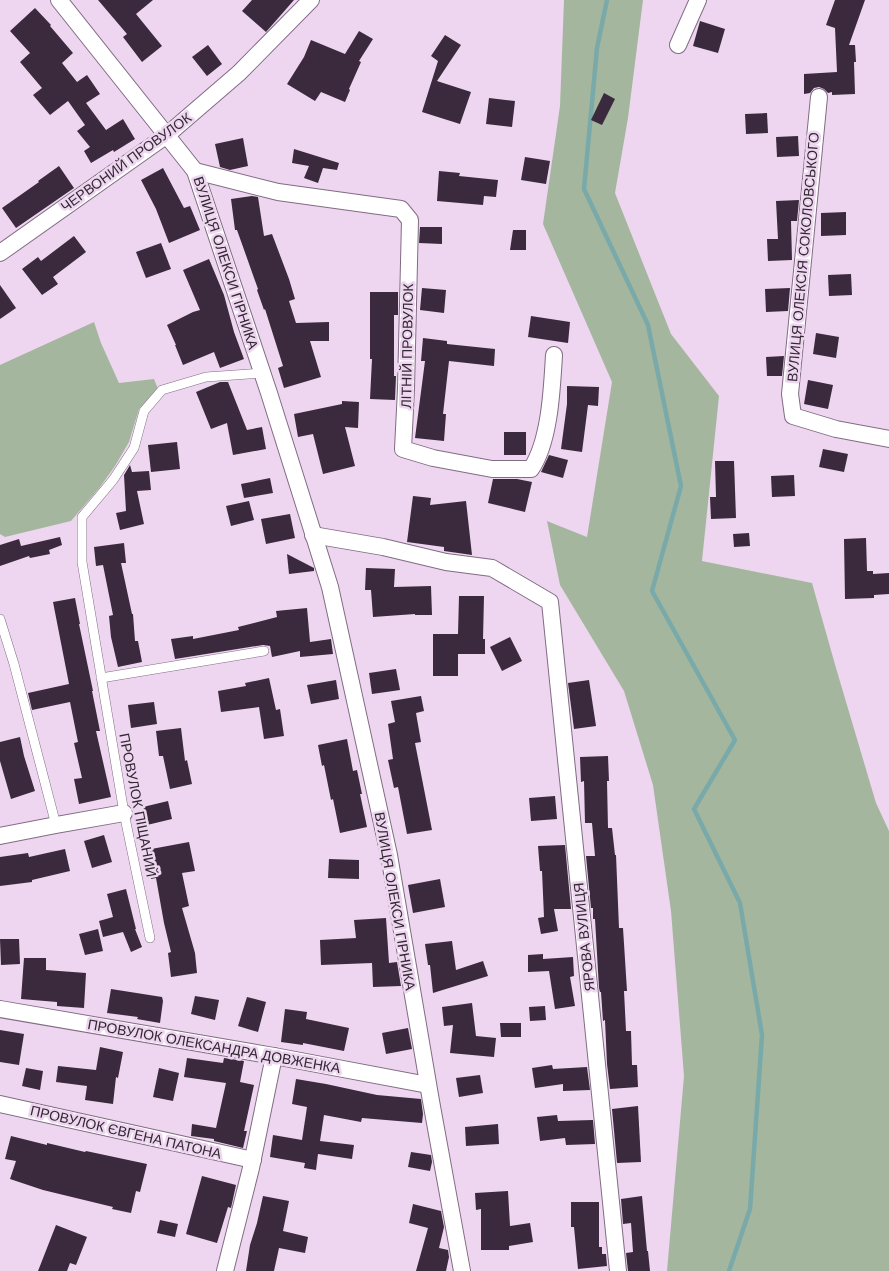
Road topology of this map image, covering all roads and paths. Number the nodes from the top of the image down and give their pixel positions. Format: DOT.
graph roads {
  1 [pos="59,0"];
  2 [pos="311,0"];
  3 [pos="698,0"];
  4 [pos="678,45"];
  5 [pos="818,97"];
  6 [pos="167,135"];
  7 [pos="195,171"];
  8 [pos="0,253"];
  9 [pos="554,354"];
  10 [pos="262,373"];
  11 [pos="889,439"];
  12 [pos="313,535"];
  13 [pos="0,619"];
  14 [pos="264,651"];
  15 [pos="101,678"];
  16 [pos="124,813"];
  17 [pos="56,825"];
  18 [pos="0,836"];
  19 [pos="150,938"];
  20 [pos="0,1009"];
  21 [pos="274,1056"];
  22 [pos="428,1085"];
  23 [pos="0,1104"];
  24 [pos="252,1160"];
  25 [pos="225,1271"];
  26 [pos="462,1271"];
  27 [pos="618,1271"];
  1 -- 6 [label="street, ВУЛИЦЯ ОЛЕКСИ ГІРНИКА"];
  2 -- 6 [label="street, ЧЕРВОНИЙ ПРОВУЛОК"];
  3 -- 4 [label="street"];
  5 -- 11 [label="street, ВУЛИЦЯ ОЛЕКСІЯ СОКОЛОВСЬКОГО"];
  6 -- 7 [label="street, ВУЛИЦЯ ОЛЕКСИ ГІРНИКА"];
  6 -- 8 [label="street, ЧЕРВОНИЙ ПРОВУЛОК"];
  7 -- 9 [label="street, ЛІТНІЙ ПРОВУЛОК"];
  7 -- 10 [label="street, ВУЛИЦЯ ОЛЕКСИ ГІРНИКА"];
  10 -- 12 [label="street, ВУЛИЦЯ ОЛЕКСИ ГІРНИКА"];
  10 -- 15 [label="lane, ПРОВУЛОК ПІЩАНИЙ"];
  12 -- 22 [label="street, ВУЛИЦЯ ОЛЕКСИ ГІРНИКА"];
  12 -- 27 [label="street, ЯРОВА ВУЛИЦЯ"];
  13 -- 17 [label="lane"];
  14 -- 15 [label="lane"];
  15 -- 16 [label="lane, ПРОВУЛОК ПІЩАНИЙ"];
  16 -- 17 [label="street"];
  16 -- 19 [label="lane, ПРОВУЛОК ПІЩАНИЙ"];
  17 -- 18 [label="street"];
  20 -- 21 [label="street, ПРОВУЛОК ОЛЕКСАНДРА ДОВЖЕНКА"];
  21 -- 22 [label="street, ПРОВУЛОК ОЛЕКСАНДРА ДОВЖЕНКА"];
  21 -- 24 [label="street"];
  22 -- 26 [label="street, ВУЛИЦЯ ОЛЕКСИ ГІРНИКА"];
  23 -- 24 [label="street, ПРОВУЛОК ЄВГЕНА ПАТОНА"];
  24 -- 25 [label="street"];
}
